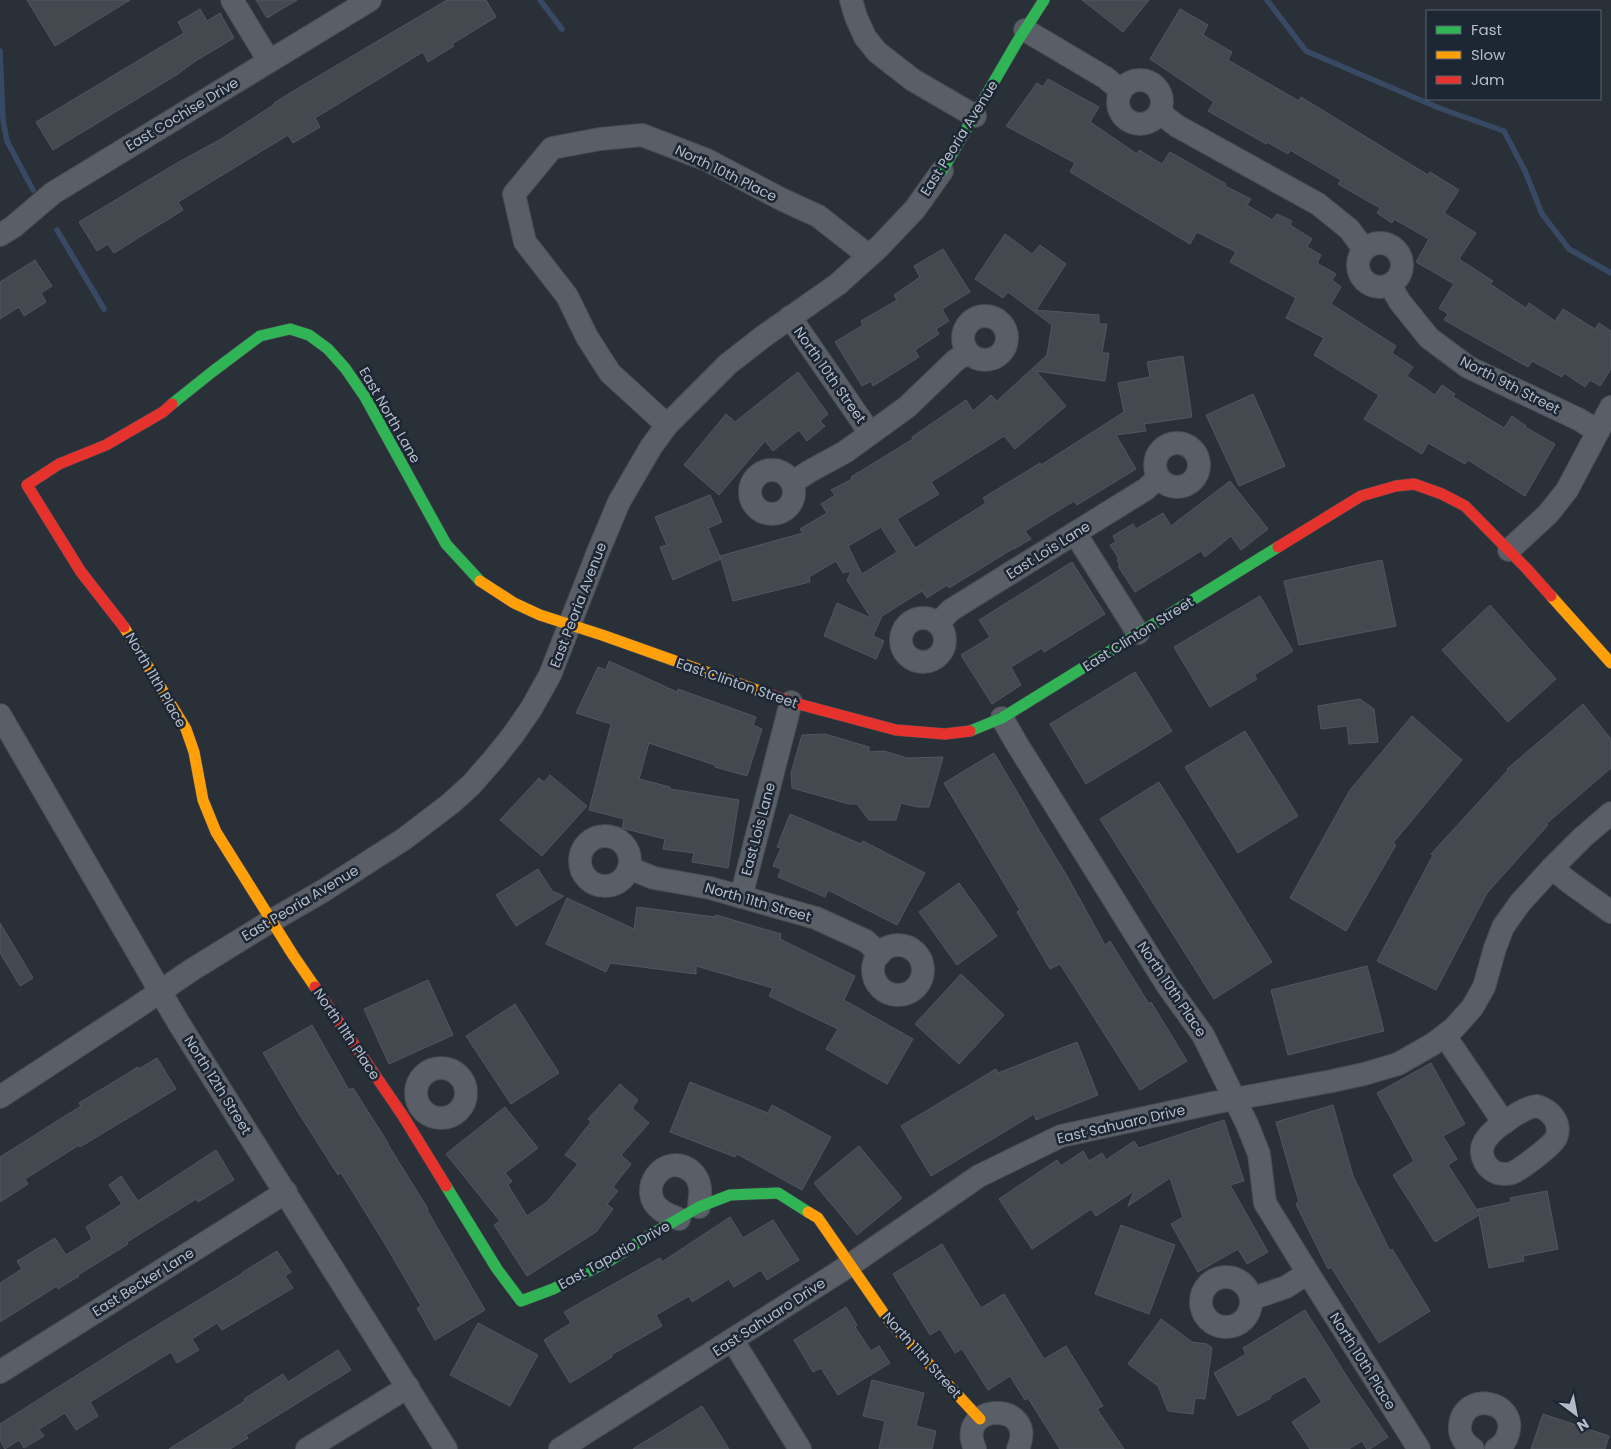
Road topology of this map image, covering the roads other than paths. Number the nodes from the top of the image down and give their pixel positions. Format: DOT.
graph roads {
  1 [pos="232,0"];
  2 [pos="370,0"];
  3 [pos="851,0"];
  4 [pos="1044,0"];
  5 [pos="1025,30"];
  6 [pos="269,61"];
  7 [pos="1121,91"];
  8 [pos="1160,113"];
  9 [pos="975,116"];
  10 [pos="946,163"];
  11 [pos="0,235"];
  12 [pos="1364,249"];
  13 [pos="869,256"];
  14 [pos="1390,285"];
  15 [pos="790,318"];
  16 [pos="968,353"];
  17 [pos="1611,407"];
  18 [pos="666,425"];
  19 [pos="1598,431"];
  20 [pos="870,433"];
  21 [pos="1158,478"];
  22 [pos="793,482"];
  23 [pos="27,485"];
  24 [pos="1075,533"];
  25 [pos="1509,550"];
  26 [pos="938,623"];
  27 [pos="570,624"];
  28 [pos="1138,633"];
  29 [pos="1611,663"];
  30 [pos="791,702"];
  31 [pos="0,715"];
  32 [pos="1002,718"];
  33 [pos="1611,813"];
  34 [pos="628,868"];
  35 [pos="1552,868"];
  36 [pos="741,897"];
  37 [pos="1611,912"];
  38 [pos="271,920"];
  39 [pos="880,954"];
  40 [pos="160,992"];
  41 [pos="1445,1036"];
  42 [pos="0,1097"];
  43 [pos="1235,1099"];
  44 [pos="1504,1123"];
  45 [pos="286,1192"];
  46 [pos="699,1207"];
  47 [pos="679,1219"];
  48 [pos="850,1265"];
  49 [pos="1308,1273"];
  50 [pos="1251,1299"];
  51 [pos="521,1300"];
  52 [pos="733,1341"];
  53 [pos="0,1372"];
  54 [pos="408,1387"];
  55 [pos="980,1419"];
  56 [pos="1462,1446"];
  57 [pos="307,1449"];
  58 [pos="446,1449"];
  59 [pos="560,1449"];
  60 [pos="800,1449"];
  61 [pos="975,1449"];
  62 [pos="1018,1449"];
  63 [pos="1419,1449"];
  64 [pos="1496,1449"];
  1 -- 6 [label="street"];
  2 -- 6 [label="street, East Cochise Drive"];
  3 -- 9 [label="street"];
  4 -- 5 [label="street, East Peoria Avenue"];
  5 -- 7 [label="street"];
  5 -- 9 [label="street, East Peoria Avenue"];
  6 -- 11 [label="street, East Cochise Drive"];
  7 -- 8 [label="street"];
  7 -- 8 [label="street"];
  8 -- 12 [label="street"];
  9 -- 10 [label="street, East Peoria Avenue"];
  10 -- 13 [label="street, East Peoria Avenue"];
  12 -- 14 [label="street"];
  12 -- 14 [label="street"];
  13 -- 15 [label="street, East Peoria Avenue"];
  13 -- 18 [label="street, North 10th Place"];
  14 -- 19 [label="street, North 9th Street"];
  15 -- 18 [label="street, East Peoria Avenue"];
  15 -- 20 [label="street, North 10th Street"];
  16 -- 20 [label="street"];
  17 -- 19 [label="street"];
  18 -- 27 [label="street, East Peoria Avenue"];
  19 -- 25 [label="street"];
  20 -- 22 [label="street"];
  21 -- 24 [label="street, East Lois Lane"];
  23 -- 27 [label="street, East North Lane"];
  23 -- 38 [label="street, North 11th Place"];
  24 -- 26 [label="street, East Lois Lane"];
  24 -- 28 [label="street"];
  25 -- 28 [label="street, East Clinton Street"];
  25 -- 29 [label="street"];
  27 -- 30 [label="street, East Clinton Street"];
  27 -- 38 [label="street, East Peoria Avenue"];
  28 -- 32 [label="street, East Clinton Street"];
  30 -- 32 [label="street, East Clinton Street"];
  30 -- 36 [label="street, East Lois Lane"];
  31 -- 40 [label="street, North 12th Street"];
  32 -- 43 [label="street, North 10th Place"];
  33 -- 35 [label="street, East Sahuaro Drive"];
  34 -- 36 [label="street, North 11th Street"];
  35 -- 37 [label="street"];
  35 -- 41 [label="street, East Sahuaro Drive"];
  36 -- 39 [label="street, North 11th Street"];
  38 -- 40 [label="street, East Peoria Avenue"];
  38 -- 51 [label="street, North 11th Place"];
  40 -- 42 [label="street, East Peoria Avenue"];
  40 -- 45 [label="street, North 12th Street"];
  41 -- 43 [label="street, East Sahuaro Drive"];
  41 -- 44 [label="street"];
  43 -- 48 [label="street, East Sahuaro Drive"];
  43 -- 49 [label="street, North 10th Place"];
  45 -- 53 [label="street, East Becker Lane"];
  45 -- 54 [label="street, North 12th Street"];
  46 -- 47 [label="street, East Tapatio Drive"];
  46 -- 47 [label="street, East Tapatio Drive"];
  46 -- 48 [label="street, East Tapatio Drive"];
  47 -- 51 [label="street, East Tapatio Drive"];
  48 -- 52 [label="street, East Sahuaro Drive"];
  48 -- 55 [label="street, North 11th Street"];
  49 -- 50 [label="street"];
  49 -- 63 [label="street, North 10th Place"];
  52 -- 59 [label="street, East Sahuaro Drive"];
  52 -- 60 [label="street"];
  54 -- 57 [label="street"];
  54 -- 58 [label="street, North 12th Street"];
  55 -- 61 [label="street"];
  55 -- 62 [label="street"];
  56 -- 64 [label="street"];
}
